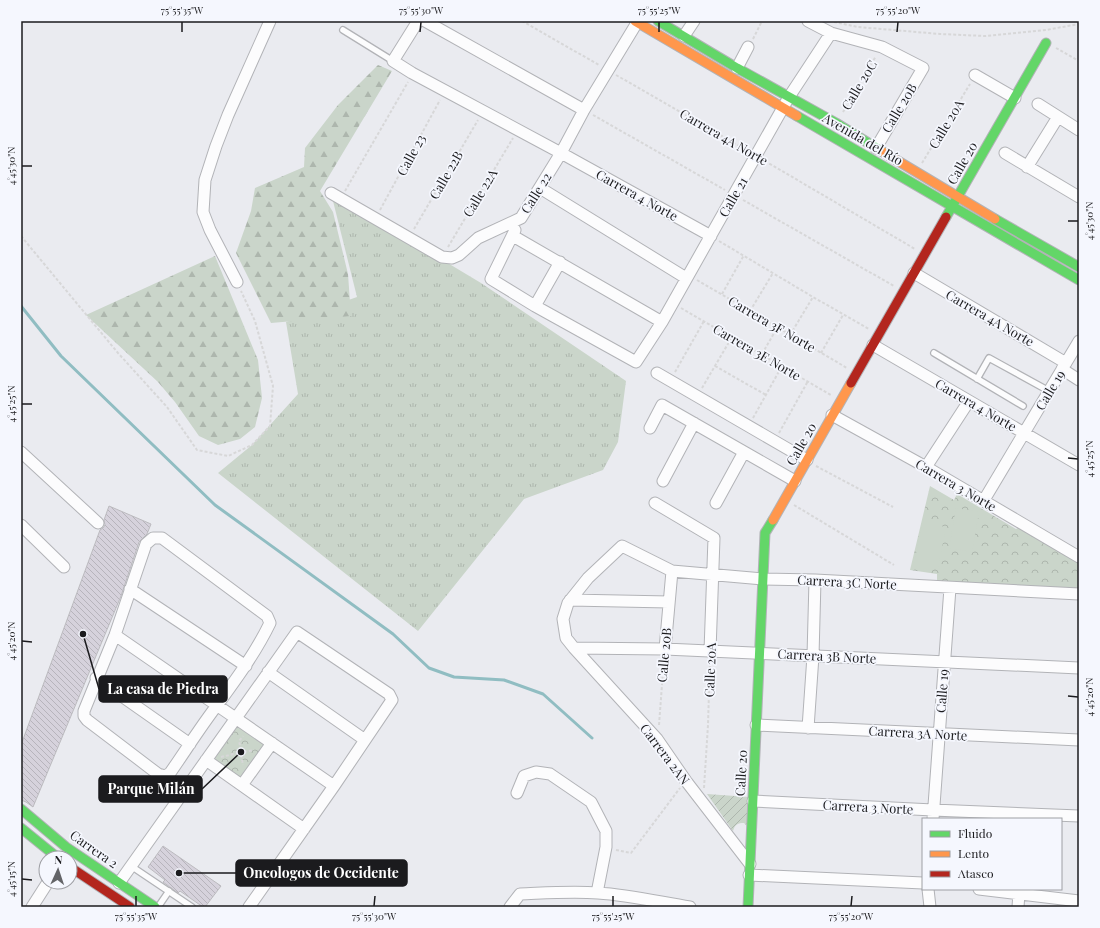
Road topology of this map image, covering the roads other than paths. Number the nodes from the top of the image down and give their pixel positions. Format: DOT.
graph roads {
  1 [pos="270,21"];
  2 [pos="418,21"];
  3 [pos="425,21"];
  4 [pos="658,21"];
  5 [pos="694,21"];
  6 [pos="808,21"];
  7 [pos="637,22"];
  8 [pos="343,30"];
  9 [pos="831,33"];
  10 [pos="684,36"];
  11 [pos="1046,43"];
  12 [pos="748,47"];
  13 [pos="393,61"];
  14 [pos="737,68"];
  15 [pos="975,75"];
  16 [pos="789,97"];
  17 [pos="1015,98"];
  18 [pos="1038,104"];
  19 [pos="783,108"];
  20 [pos="584,110"];
  21 [pos="1058,117"];
  22 [pos="1079,130"];
  23 [pos="876,148"];
  24 [pos="562,153"];
  25 [pos="1005,153"];
  26 [pos="1027,166"];
  27 [pos="540,188"];
  28 [pos="336,196"];
  29 [pos="958,197"];
  30 [pos="1079,197"];
  31 [pos="952,206"];
  32 [pos="521,218"];
  33 [pos="513,236"];
  34 [pos="711,236"];
  35 [pos="560,262"];
  36 [pos="1079,267"];
  37 [pos="914,273"];
  38 [pos="687,277"];
  39 [pos="1079,280"];
  40 [pos="237,282"];
  41 [pos="535,306"];
  42 [pos="662,322"];
  43 [pos="1079,341"];
  44 [pos="872,345"];
  45 [pos="934,353"];
  46 [pos="1064,366"];
  47 [pos="657,373"];
  48 [pos="977,378"];
  49 [pos="1079,380"];
  50 [pos="1049,391"];
  51 [pos="968,400"];
  52 [pos="1023,406"];
  53 [pos="832,415"];
  54 [pos="694,423"];
  55 [pos="650,428"];
  56 [pos="1024,433"];
  57 [pos="21,452"];
  58 [pos="744,452"];
  59 [pos="807,460"];
  60 [pos="1079,465"];
  61 [pos="926,467"];
  62 [pos="663,481"];
  63 [pos="795,481"];
  64 [pos="984,500"];
  65 [pos="655,503"];
  66 [pos="716,503"];
  67 [pos="98,523"];
  68 [pos="21,525"];
  69 [pos="622,546"];
  70 [pos="1079,556"];
  71 [pos="64,567"];
  72 [pos="672,571"];
  73 [pos="712,575"];
  74 [pos="763,579"];
  75 [pos="815,580"];
  76 [pos="950,588"];
  77 [pos="130,589"];
  78 [pos="1079,594"];
  79 [pos="570,600"];
  80 [pos="669,602"];
  81 [pos="115,635"];
  82 [pos="574,648"];
  83 [pos="665,649"];
  84 [pos="710,651"];
  85 [pos="759,653"];
  86 [pos="813,656"];
  87 [pos="944,662"];
  88 [pos="246,666"];
  89 [pos="1079,668"];
  90 [pos="268,672"];
  91 [pos="96,678"];
  92 [pos="217,705"];
  93 [pos="236,718"];
  94 [pos="756,725"];
  95 [pos="808,728"];
  96 [pos="939,734"];
  97 [pos="365,740"];
  98 [pos="1079,740"];
  99 [pos="272,743"];
  100 [pos="190,744"];
  101 [pos="206,760"];
  102 [pos="242,785"];
  103 [pos="334,786"];
  104 [pos="517,792"];
  105 [pos="753,801"];
  106 [pos="21,809"];
  107 [pos="933,815"];
  108 [pos="1079,816"];
  109 [pos="21,828"];
  110 [pos="304,829"];
  111 [pos="48,850"];
  112 [pos="131,866"];
  113 [pos="750,870"];
  114 [pos="78,872"];
  115 [pos="119,883"];
  116 [pos="922,883"];
  117 [pos="43,890"];
  118 [pos="928,890"];
  119 [pos="987,890"];
  120 [pos="169,891"];
  121 [pos="597,893"];
  122 [pos="1019,894"];
  123 [pos="646,899"];
  124 [pos="1079,901"];
  125 [pos="32,907"];
  126 [pos="130,907"];
  127 [pos="156,907"];
  128 [pos="192,907"];
  129 [pos="249,907"];
  130 [pos="510,907"];
  131 [pos="656,907"];
  132 [pos="690,907"];
  133 [pos="748,907"];
  134 [pos="930,907"];
  135 [pos="1018,907"];
  1 -- 40 [label="street"];
  2 -- 13 [label="street"];
  3 -- 20 [label="street"];
  4 -- 10 [label="street, Avenida del Río"];
  5 -- 10 [label="street"];
  6 -- 9 [label="street"];
  7 -- 19 [label="street, Avenida del Río"];
  7 -- 20 [label="street, Calle 22"];
  8 -- 13 [label="lane"];
  9 -- 16 [label="street, Calle 21"];
  9 -- 23 [label="street, Calle 20B"];
  10 -- 14 [label="street, Avenida del Río"];
  11 -- 17 [label="street, Calle 20"];
  12 -- 14 [label="street"];
  13 -- 24 [label="street, Carrera 4 Norte"];
  14 -- 16 [label="street, Avenida del Río"];
  15 -- 17 [label="street"];
  16 -- 19 [label="street, Calle 21"];
  16 -- 23 [label="street, Avenida del Río"];
  17 -- 29 [label="street, Calle 20"];
  18 -- 21 [label="street"];
  19 -- 31 [label="street, Avenida del Río"];
  19 -- 34 [label="street, Calle 21"];
  20 -- 24 [label="street, Calle 22"];
  21 -- 22 [label="street"];
  21 -- 26 [label="street"];
  23 -- 29 [label="street, Avenida del Río"];
  24 -- 27 [label="street, Calle 22"];
  24 -- 34 [label="street, Carrera 4 Norte"];
  25 -- 26 [label="street"];
  26 -- 30 [label="street"];
  27 -- 32 [label="street, Calle 22"];
  27 -- 38 [label="street"];
  28 -- 32 [label="street, Calle 22"];
  29 -- 31 [label="street, Calle 20"];
  29 -- 36 [label="street, Avenida del Río"];
  31 -- 37 [label="street, Calle 20"];
  31 -- 39 [label="street, Avenida del Río"];
  32 -- 33 [label="street"];
  33 -- 35 [label="street"];
  33 -- 41 [label="street"];
  34 -- 38 [label="street, Calle 21"];
  35 -- 41 [label="street"];
  35 -- 42 [label="street"];
  37 -- 44 [label="street, Calle 20"];
  37 -- 46 [label="street, Carrera 4A Norte"];
  38 -- 42 [label="street, Calle 21"];
  41 -- 42 [label="street, Calle 21"];
  43 -- 46 [label="street, Calle 19"];
  44 -- 51 [label="street, Carrera 4 Norte"];
  44 -- 53 [label="street, Calle 20"];
  45 -- 48 [label="lane"];
  46 -- 49 [label="street, Carrera 4A Norte"];
  46 -- 50 [label="street, Calle 19"];
  47 -- 59 [label="street"];
  48 -- 50 [label="lane"];
  48 -- 52 [label="lane"];
  50 -- 56 [label="street, Calle 19"];
  51 -- 56 [label="street, Carrera 4 Norte"];
  51 -- 61 [label="street"];
  53 -- 59 [label="street, Calle 20"];
  53 -- 61 [label="street, Carrera 3 Norte"];
  54 -- 55 [label="street"];
  54 -- 58 [label="street"];
  54 -- 62 [label="street"];
  56 -- 60 [label="street, Carrera 4 Norte"];
  56 -- 64 [label="street, Calle 19"];
  57 -- 67 [label="street"];
  58 -- 63 [label="street"];
  58 -- 66 [label="street"];
  59 -- 63 [label="street, Calle 20"];
  61 -- 64 [label="street, Carrera 3 Norte"];
  63 -- 74 [label="street, Calle 20"];
  64 -- 70 [label="street, Carrera 3 Norte"];
  65 -- 73 [label="street, Calle 20A"];
  68 -- 71 [label="street"];
  69 -- 72 [label="street, Carrera 3C Norte"];
  69 -- 79 [label="street, Carrera 2AN"];
  72 -- 73 [label="street, Carrera 3C Norte"];
  72 -- 80 [label="street, Calle 20B"];
  73 -- 74 [label="street, Carrera 3C Norte"];
  73 -- 84 [label="street, Calle 20A"];
  74 -- 75 [label="street, Carrera 3C Norte"];
  74 -- 85 [label="street, Calle 20"];
  75 -- 76 [label="street, Carrera 3C Norte"];
  75 -- 86 [label="street"];
  76 -- 78 [label="street, Carrera 3C Norte"];
  76 -- 87 [label="street, Calle 19"];
  77 -- 81 [label="street"];
  77 -- 88 [label="street"];
  77 -- 88 [label="street"];
  79 -- 80 [label="street"];
  79 -- 82 [label="street, Carrera 2AN"];
  80 -- 83 [label="street, Calle 20B"];
  81 -- 91 [label="street"];
  81 -- 92 [label="street"];
  82 -- 83 [label="street, Carrera 3B Norte"];
  82 -- 113 [label="street, Carrera 2AN"];
  83 -- 84 [label="street, Carrera 3B Norte"];
  84 -- 85 [label="street, Carrera 3B Norte"];
  85 -- 86 [label="street, Carrera 3B Norte"];
  85 -- 94 [label="street, Calle 20"];
  86 -- 87 [label="street, Carrera 3B Norte"];
  86 -- 95 [label="street"];
  87 -- 89 [label="street, Carrera 3B Norte"];
  87 -- 96 [label="street, Calle 19"];
  88 -- 92 [label="street"];
  90 -- 93 [label="street"];
  90 -- 97 [label="street"];
  90 -- 97 [label="street"];
  91 -- 100 [label="street"];
  91 -- 100 [label="street"];
  92 -- 93 [label="street"];
  92 -- 100 [label="street"];
  93 -- 99 [label="street"];
  93 -- 101 [label="street"];
  94 -- 95 [label="street, Carrera 3A Norte"];
  94 -- 105 [label="street, Calle 20"];
  95 -- 96 [label="street, Carrera 3A Norte"];
  96 -- 98 [label="street, Carrera 3A Norte"];
  96 -- 107 [label="street, Calle 19"];
  97 -- 103 [label="street"];
  99 -- 102 [label="street"];
  99 -- 103 [label="street"];
  101 -- 102 [label="street"];
  101 -- 112 [label="street"];
  102 -- 110 [label="street"];
  103 -- 110 [label="street"];
  104 -- 121 [label="street"];
  105 -- 107 [label="street, Carrera 3 Norte"];
  105 -- 113 [label="street, Calle 20"];
  106 -- 115 [label="street, Carrera 2"];
  107 -- 108 [label="street, Carrera 3 Norte"];
  109 -- 111 [label="street"];
  110 -- 129 [label="street"];
  112 -- 115 [label="street"];
  112 -- 120 [label="lane"];
  113 -- 116 [label="street"];
  113 -- 133 [label="street, Calle 20"];
  114 -- 126 [label="street"];
  115 -- 127 [label="street, Carrera 2"];
  117 -- 125 [label="street"];
  118 -- 134 [label="street"];
  119 -- 122 [label="street"];
  120 -- 127 [label="lane"];
  120 -- 128 [label="lane"];
  121 -- 123 [label="street"];
  121 -- 130 [label="street"];
  122 -- 124 [label="street"];
  122 -- 135 [label="street"];
  123 -- 131 [label="street"];
  123 -- 132 [label="street"];
}
